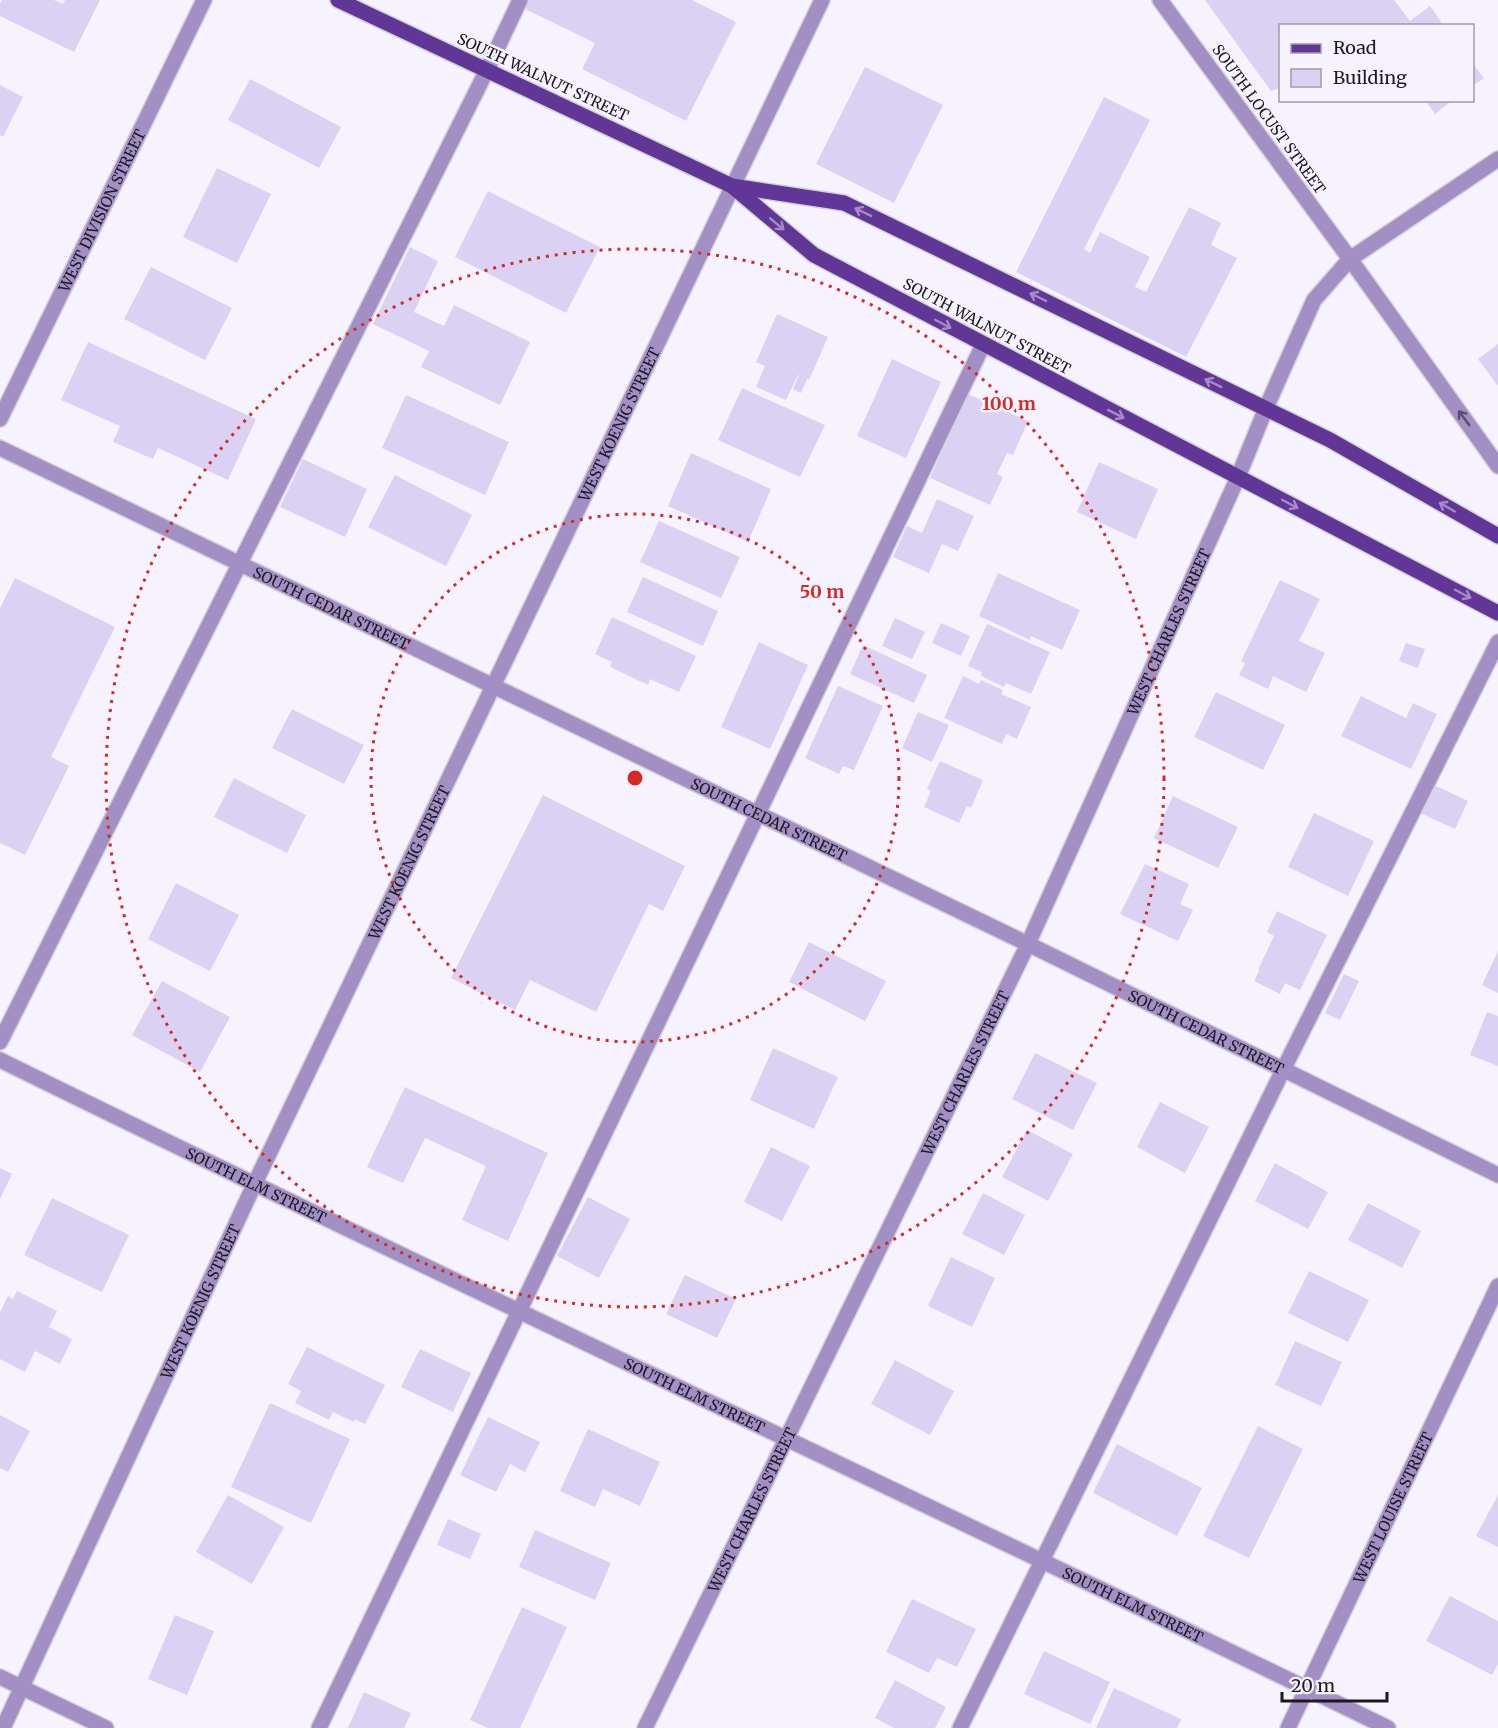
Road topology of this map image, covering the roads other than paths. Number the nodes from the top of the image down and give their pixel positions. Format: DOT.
graph roads {
  1 [pos="204,0"];
  2 [pos="338,0"];
  3 [pos="520,0"];
  4 [pos="822,0"];
  5 [pos="1160,0"];
  6 [pos="487,70"];
  7 [pos="1498,159"];
  8 [pos="732,186"];
  9 [pos="1350,259"];
  10 [pos="983,345"];
  11 [pos="1266,408"];
  12 [pos="0,419"];
  13 [pos="0,448"];
  14 [pos="1498,466"];
  15 [pos="1238,477"];
  16 [pos="1498,536"];
  17 [pos="240,564"];
  18 [pos="1498,613"];
  19 [pos="1498,642"];
  20 [pos="493,685"];
  21 [pos="758,814"];
  22 [pos="1028,944"];
  23 [pos="0,1042"];
  24 [pos="0,1060"];
  25 [pos="1283,1070"];
  26 [pos="1498,1175"];
  27 [pos="254,1185"];
  28 [pos="1498,1286"];
  29 [pos="519,1311"];
  30 [pos="786,1438"];
  31 [pos="1042,1561"];
  32 [pos="0,1677"];
  33 [pos="22,1686"];
  34 [pos="1306,1688"];
  35 [pos="3,1728"];
  36 [pos="106,1728"];
  37 [pos="319,1728"];
  38 [pos="645,1728"];
  39 [pos="960,1728"];
  40 [pos="1288,1728"];
  41 [pos="1388,1728"];
  1 -- 12 [label="street, WEST DIVISION STREET"];
  2 -- 6 [label="main road, SOUTH WALNUT STREET"];
  3 -- 6 [label="street"];
  4 -- 8 [label="street, WEST KOENIG STREET"];
  5 -- 9 [label="street, SOUTH LOCUST STREET"];
  6 -- 8 [label="main road, SOUTH WALNUT STREET"];
  6 -- 17 [label="street"];
  7 -- 9 [label="street"];
  8 -- 10 [label="main road, SOUTH WALNUT STREET, one-way"];
  11 -- 8 [label="main road, SOUTH WALNUT STREET, one-way"];
  8 -- 20 [label="street, WEST KOENIG STREET"];
  9 -- 11 [label="street, WEST CHARLES STREET"];
  14 -- 9 [label="street, SOUTH LOCUST STREET, one-way"];
  10 -- 15 [label="main road, SOUTH WALNUT STREET, one-way"];
  10 -- 21 [label="street"];
  11 -- 15 [label="street, WEST CHARLES STREET"];
  16 -- 11 [label="main road, one-way"];
  13 -- 17 [label="street, SOUTH CEDAR STREET"];
  15 -- 18 [label="main road, one-way"];
  15 -- 22 [label="street, WEST CHARLES STREET"];
  17 -- 20 [label="street, SOUTH CEDAR STREET"];
  17 -- 23 [label="street"];
  19 -- 25 [label="street"];
  20 -- 21 [label="street, SOUTH CEDAR STREET"];
  20 -- 27 [label="street, WEST KOENIG STREET"];
  21 -- 22 [label="street, SOUTH CEDAR STREET"];
  21 -- 29 [label="street"];
  22 -- 25 [label="street, SOUTH CEDAR STREET"];
  22 -- 30 [label="street, WEST CHARLES STREET"];
  24 -- 27 [label="street, SOUTH ELM STREET"];
  25 -- 26 [label="street, SOUTH CEDAR STREET"];
  25 -- 31 [label="street"];
  27 -- 29 [label="street, SOUTH ELM STREET"];
  27 -- 33 [label="street, WEST KOENIG STREET"];
  28 -- 34 [label="street, WEST LOUISE STREET"];
  29 -- 30 [label="street, SOUTH ELM STREET"];
  29 -- 37 [label="street"];
  30 -- 31 [label="street, SOUTH ELM STREET"];
  30 -- 38 [label="street, WEST CHARLES STREET"];
  31 -- 34 [label="street, SOUTH ELM STREET"];
  31 -- 39 [label="street"];
  32 -- 33 [label="street"];
  33 -- 35 [label="street, WEST KOENIG STREET"];
  33 -- 36 [label="street"];
  34 -- 40 [label="street, WEST LOUISE STREET"];
  34 -- 41 [label="street, SOUTH ELM STREET"];
}
